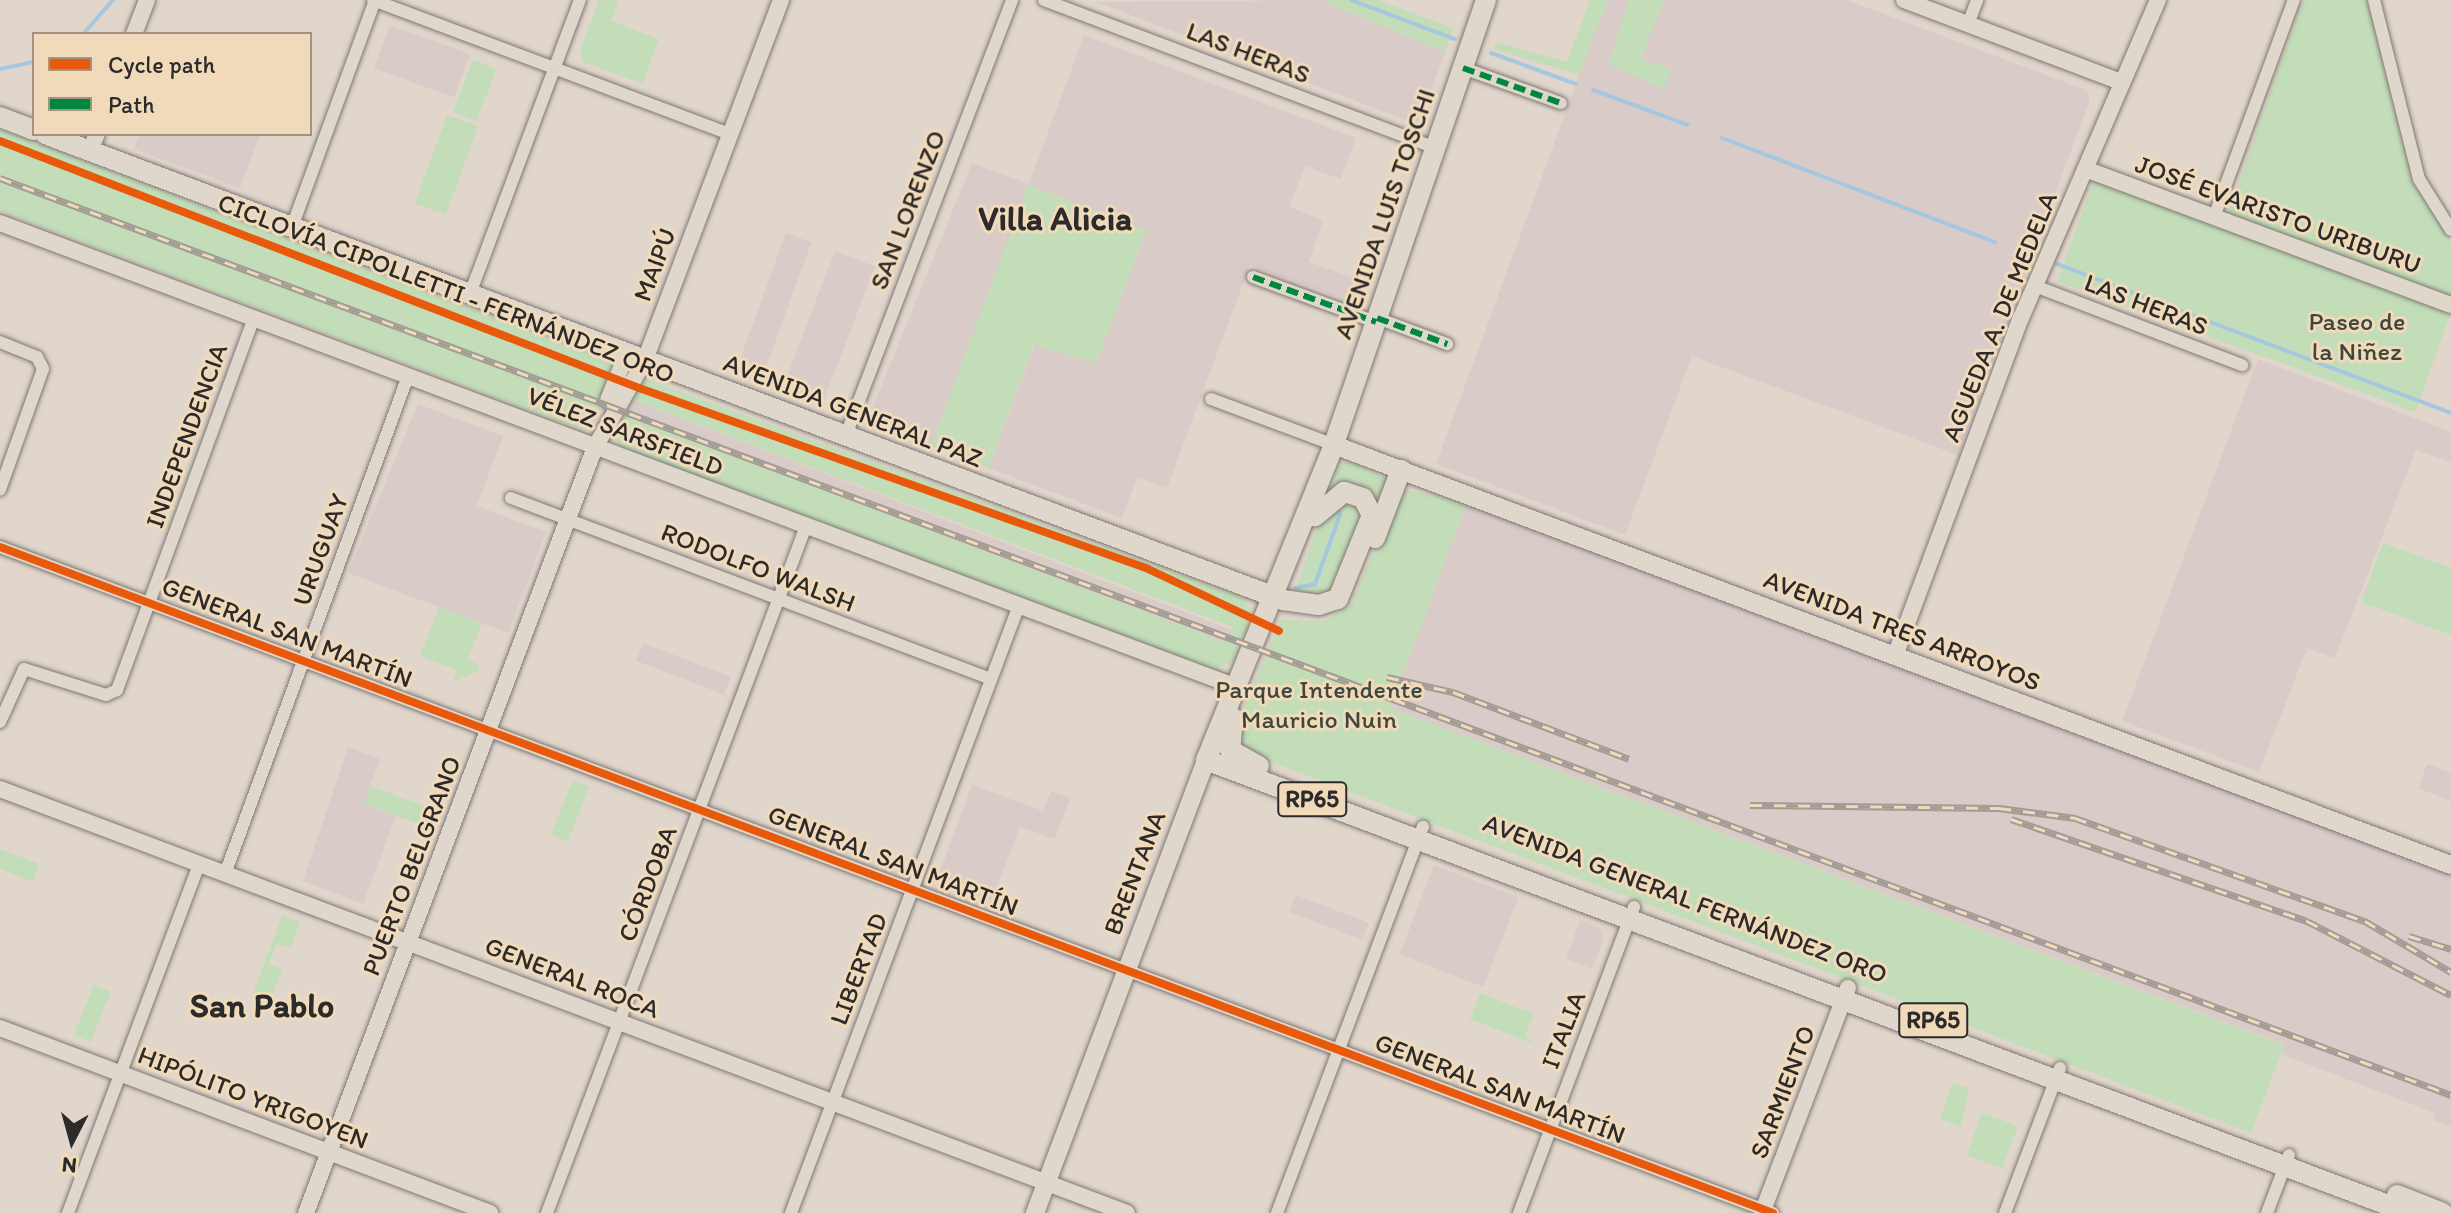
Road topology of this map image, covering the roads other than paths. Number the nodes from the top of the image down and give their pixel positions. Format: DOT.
graph roads {
  1 [pos="147,0"];
  2 [pos="374,0"];
  3 [pos="580,0"];
  4 [pos="781,0"];
  5 [pos="1012,0"];
  6 [pos="1044,0"];
  7 [pos="1486,0"];
  8 [pos="1904,0"];
  9 [pos="1977,0"];
  10 [pos="2158,0"];
  11 [pos="2294,0"];
  12 [pos="2374,0"];
  13 [pos="1968,24"];
  14 [pos="135,32"];
  15 [pos="555,68"];
  16 [pos="1463,68"];
  17 [pos="2121,82"];
  18 [pos="1561,103"];
  19 [pos="0,117"];
  20 [pos="32,129"];
  21 [pos="730,134"];
  22 [pos="56,136"];
  23 [pos="93,143"];
  24 [pos="1435,148"];
  25 [pos="2088,170"];
  26 [pos="2214,217"];
  27 [pos="0,223"];
  28 [pos="292,227"];
  29 [pos="2451,230"];
  30 [pos="1253,277"];
  31 [pos="2035,286"];
  32 [pos="470,294"];
  33 [pos="2451,305"];
  34 [pos="254,318"];
  35 [pos="1377,320"];
  36 [pos="0,342"];
  37 [pos="1447,344"];
  38 [pos="636,357"];
  39 [pos="2242,365"];
  40 [pos="408,376"];
  41 [pos="1211,399"];
  42 [pos="846,435"];
  43 [pos="1334,445"];
  44 [pos="595,447"];
  45 [pos="1401,470"];
  46 [pos="0,490"];
  47 [pos="511,498"];
  48 [pos="1315,516"];
  49 [pos="568,520"];
  50 [pos="806,526"];
  51 [pos="0,547"];
  52 [pos="1279,598"];
  53 [pos="778,600"];
  54 [pos="149,603"];
  55 [pos="1019,605"];
  56 [pos="1895,656"];
  57 [pos="303,661"];
  58 [pos="991,679"];
  59 [pos="1234,686"];
  60 [pos="0,722"];
  61 [pos="489,730"];
  62 [pos="1228,746"];
  63 [pos="1207,757"];
  64 [pos="0,789"];
  65 [pos="1354,802"];
  66 [pos="699,809"];
  67 [pos="1421,833"];
  68 [pos="199,864"];
  69 [pos="2451,865"];
  70 [pos="225,874"];
  71 [pos="912,889"];
  72 [pos="1632,913"];
  73 [pos="409,942"];
  74 [pos="1127,970"];
  75 [pos="1846,994"];
  76 [pos="619,1022"];
  77 [pos="0,1028"];
  78 [pos="1339,1050"];
  79 [pos="120,1073"];
  80 [pos="2058,1074"];
  81 [pos="832,1102"];
  82 [pos="1550,1129"];
  83 [pos="329,1152"];
  84 [pos="2287,1160"];
  85 [pos="1046,1183"];
  86 [pos="1766,1212"];
  87 [pos="68,1213"];
  88 [pos="306,1213"];
  89 [pos="490,1213"];
  90 [pos="547,1213"];
  91 [pos="791,1213"];
  92 [pos="1035,1213"];
  93 [pos="1127,1213"];
  94 [pos="1277,1213"];
  95 [pos="1519,1213"];
  96 [pos="2005,1213"];
  97 [pos="2267,1213"];
  98 [pos="2409,1213"];
  99 [pos="2443,1213"];
  1 -- 14 [label="street"];
  2 -- 15 [label="street"];
  2 -- 28 [label="street"];
  3 -- 15 [label="street"];
  4 -- 21 [label="street, MAIPÚ"];
  5 -- 42 [label="street, SAN LORENZO"];
  6 -- 24 [label="street, LAS HERAS"];
  7 -- 16 [label="main road, AVENIDA LUIS TOSCHI"];
  8 -- 13 [label="street"];
  9 -- 13 [label="street"];
  10 -- 17 [label="street, AGUEDA A. DE MEDELA"];
  11 -- 26 [label="street"];
  12 -- 29 [label="street"];
  13 -- 17 [label="street"];
  15 -- 21 [label="street"];
  15 -- 32 [label="street"];
  16 -- 18 [label="street"];
  16 -- 24 [label="main road, AVENIDA LUIS TOSCHI"];
  17 -- 25 [label="street, AGUEDA A. DE MEDELA"];
  19 -- 20 [label="main road"];
  21 -- 38 [label="street, MAIPÚ"];
  22 -- 23 [label="main road, AVENIDA GENERAL PAZ"];
  23 -- 28 [label="main road, AVENIDA GENERAL PAZ"];
  24 -- 35 [label="main road, AVENIDA LUIS TOSCHI"];
  25 -- 26 [label="street, JOSÉ EVARISTO URIBURU"];
  25 -- 31 [label="street, AGUEDA A. DE MEDELA"];
  26 -- 33 [label="street, JOSÉ EVARISTO URIBURU"];
  27 -- 34 [label="street, VÉLEZ SARSFIELD"];
  28 -- 32 [label="main road, AVENIDA GENERAL PAZ"];
  30 -- 35 [label="street"];
  31 -- 39 [label="street, LAS HERAS"];
  31 -- 56 [label="street, AGUEDA A. DE MEDELA"];
  32 -- 38 [label="main road, AVENIDA GENERAL PAZ"];
  34 -- 40 [label="street, VÉLEZ SARSFIELD"];
  34 -- 54 [label="street, INDEPENDENCIA"];
  35 -- 37 [label="street"];
  35 -- 43 [label="main road, AVENIDA LUIS TOSCHI"];
  36 -- 46 [label="street"];
  38 -- 42 [label="main road, AVENIDA GENERAL PAZ"];
  38 -- 44 [label="street, MAIPÚ"];
  40 -- 44 [label="street, VÉLEZ SARSFIELD"];
  40 -- 57 [label="street, URUGUAY"];
  41 -- 43 [label="street"];
  42 -- 52 [label="main road, AVENIDA GENERAL PAZ"];
  43 -- 45 [label="main road, AVENIDA TRES ARROYOS"];
  43 -- 48 [label="main road, AVENIDA LUIS TOSCHI"];
  43 -- 52 [label="main road, AVENIDA LUIS TOSCHI"];
  44 -- 49 [label="street, PUERTO BELGRANO"];
  44 -- 50 [label="street, VÉLEZ SARSFIELD"];
  45 -- 52 [label="main road"];
  45 -- 56 [label="main road, AVENIDA TRES ARROYOS"];
  47 -- 49 [label="street, RODOLFO WALSH"];
  48 -- 52 [label="main road, AVENIDA LUIS TOSCHI / RP65"];
  48 -- 52 [label="main road"];
  49 -- 53 [label="street, RODOLFO WALSH"];
  49 -- 61 [label="street, PUERTO BELGRANO"];
  50 -- 53 [label="street, CÓRDOBA"];
  50 -- 55 [label="street, VÉLEZ SARSFIELD"];
  51 -- 54 [label="street, GENERAL SAN MARTÍN"];
  52 -- 59 [label="main road, AVENIDA LUIS TOSCHI / RP65"];
  52 -- 62 [label="main road, AVENIDA LUIS TOSCHI / RP65"];
  53 -- 58 [label="street, RODOLFO WALSH"];
  53 -- 66 [label="street, CÓRDOBA"];
  54 -- 57 [label="street, GENERAL SAN MARTÍN"];
  54 -- 60 [label="street, INDEPENDENCIA"];
  55 -- 58 [label="street, LIBERTAD"];
  55 -- 59 [label="street, VÉLEZ SARSFIELD"];
  56 -- 69 [label="main road, AVENIDA TRES ARROYOS"];
  57 -- 61 [label="street, GENERAL SAN MARTÍN"];
  57 -- 70 [label="street, URUGUAY"];
  58 -- 71 [label="street, LIBERTAD"];
  59 -- 63 [label="main road, BRENTANA / RP65"];
  61 -- 66 [label="street, GENERAL SAN MARTÍN"];
  61 -- 73 [label="street, PUERTO BELGRANO"];
  62 -- 65 [label="main road, AVENIDA GENERAL FERNÁNDEZ ORO / RP65"];
  63 -- 65 [label="main road"];
  63 -- 67 [label="main road, AVENIDA GENERAL FERNÁNDEZ ORO / RP65"];
  63 -- 74 [label="main road, BRENTANA"];
  64 -- 68 [label="street, GENERAL ROCA"];
  65 -- 67 [label="main road, AVENIDA GENERAL FERNÁNDEZ ORO / RP65"];
  66 -- 71 [label="street, GENERAL SAN MARTÍN"];
  66 -- 76 [label="street, CÓRDOBA"];
  67 -- 72 [label="main road, AVENIDA GENERAL FERNÁNDEZ ORO / RP65"];
  67 -- 78 [label="street"];
  68 -- 70 [label="street, GENERAL ROCA"];
  68 -- 79 [label="street"];
  70 -- 73 [label="street, GENERAL ROCA"];
  71 -- 74 [label="street, GENERAL SAN MARTÍN"];
  71 -- 81 [label="street, LIBERTAD"];
  72 -- 75 [label="main road, AVENIDA GENERAL FERNÁNDEZ ORO / RP65"];
  72 -- 82 [label="street, ITALIA"];
  73 -- 76 [label="street, GENERAL ROCA"];
  73 -- 83 [label="street, PUERTO BELGRANO"];
  74 -- 78 [label="street, GENERAL SAN MARTÍN"];
  74 -- 85 [label="main road, BRENTANA"];
  75 -- 80 [label="main road, AVENIDA GENERAL FERNÁNDEZ ORO / RP65"];
  75 -- 86 [label="street, SARMIENTO"];
  76 -- 81 [label="street, GENERAL ROCA"];
  76 -- 90 [label="street, CÓRDOBA"];
  77 -- 79 [label="street, HIPÓLITO YRIGOYEN"];
  78 -- 82 [label="street, GENERAL SAN MARTÍN"];
  78 -- 94 [label="street"];
  79 -- 83 [label="street, HIPÓLITO YRIGOYEN"];
  79 -- 87 [label="street"];
  80 -- 84 [label="main road, AVENIDA GENERAL FERNÁNDEZ ORO / RP65"];
  80 -- 96 [label="street"];
  81 -- 85 [label="street, GENERAL ROCA"];
  81 -- 91 [label="street, LIBERTAD"];
  82 -- 86 [label="street, GENERAL SAN MARTÍN"];
  82 -- 95 [label="street, ITALIA"];
  83 -- 88 [label="street, PUERTO BELGRANO"];
  83 -- 89 [label="street, HIPÓLITO YRIGOYEN"];
  84 -- 97 [label="street"];
  84 -- 98 [label="main road, AVENIDA GENERAL FERNÁNDEZ ORO / RP65"];
  84 -- 99 [label="main road, AVENIDA GENERAL FERNÁNDEZ ORO / RP65"];
  85 -- 92 [label="main road, BRENTANA"];
  85 -- 93 [label="street, GENERAL ROCA"];
}
